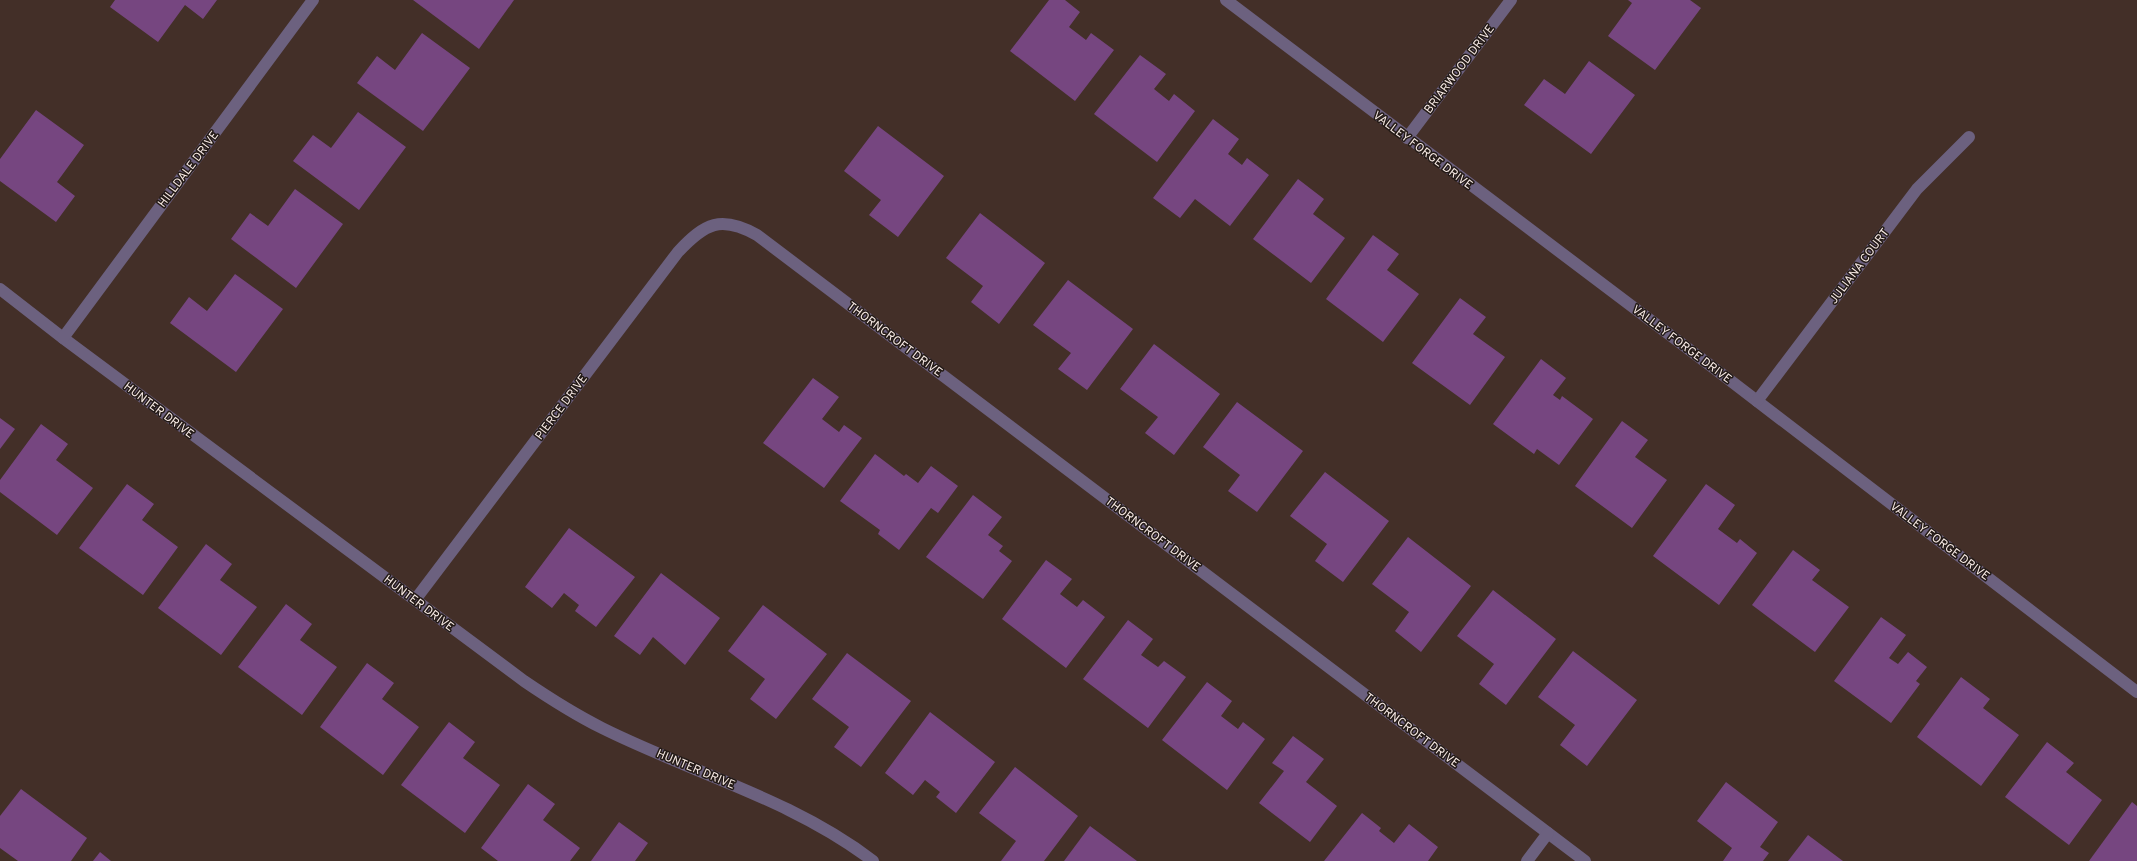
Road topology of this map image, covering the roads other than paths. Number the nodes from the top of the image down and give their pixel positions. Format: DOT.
graph roads {
  1 [pos="313,0"];
  2 [pos="1226,0"];
  3 [pos="1511,0"];
  4 [pos="1969,137"];
  5 [pos="1408,138"];
  6 [pos="715,223"];
  7 [pos="0,289"];
  8 [pos="63,338"];
  9 [pos="1757,401"];
  10 [pos="415,600"];
  11 [pos="2137,692"];
  12 [pos="1548,833"];
  13 [pos="873,861"];
  14 [pos="1526,861"];
  15 [pos="1585,861"];
  1 -- 8 [label="street, HILLDALE DRIVE"];
  2 -- 5 [label="street, VALLEY FORGE DRIVE"];
  3 -- 5 [label="street, BRIARWOOD DRIVE"];
  4 -- 9 [label="street, JULIANA COURT"];
  5 -- 9 [label="street, VALLEY FORGE DRIVE"];
  6 -- 10 [label="street, PIERCE DRIVE"];
  6 -- 12 [label="street, THORNCROFT DRIVE"];
  7 -- 8 [label="street, HUNTER DRIVE"];
  8 -- 10 [label="street, HUNTER DRIVE"];
  9 -- 11 [label="street, VALLEY FORGE DRIVE"];
  10 -- 13 [label="street, HUNTER DRIVE"];
  12 -- 14 [label="street"];
  12 -- 15 [label="street, THORNCROFT DRIVE"];
}
